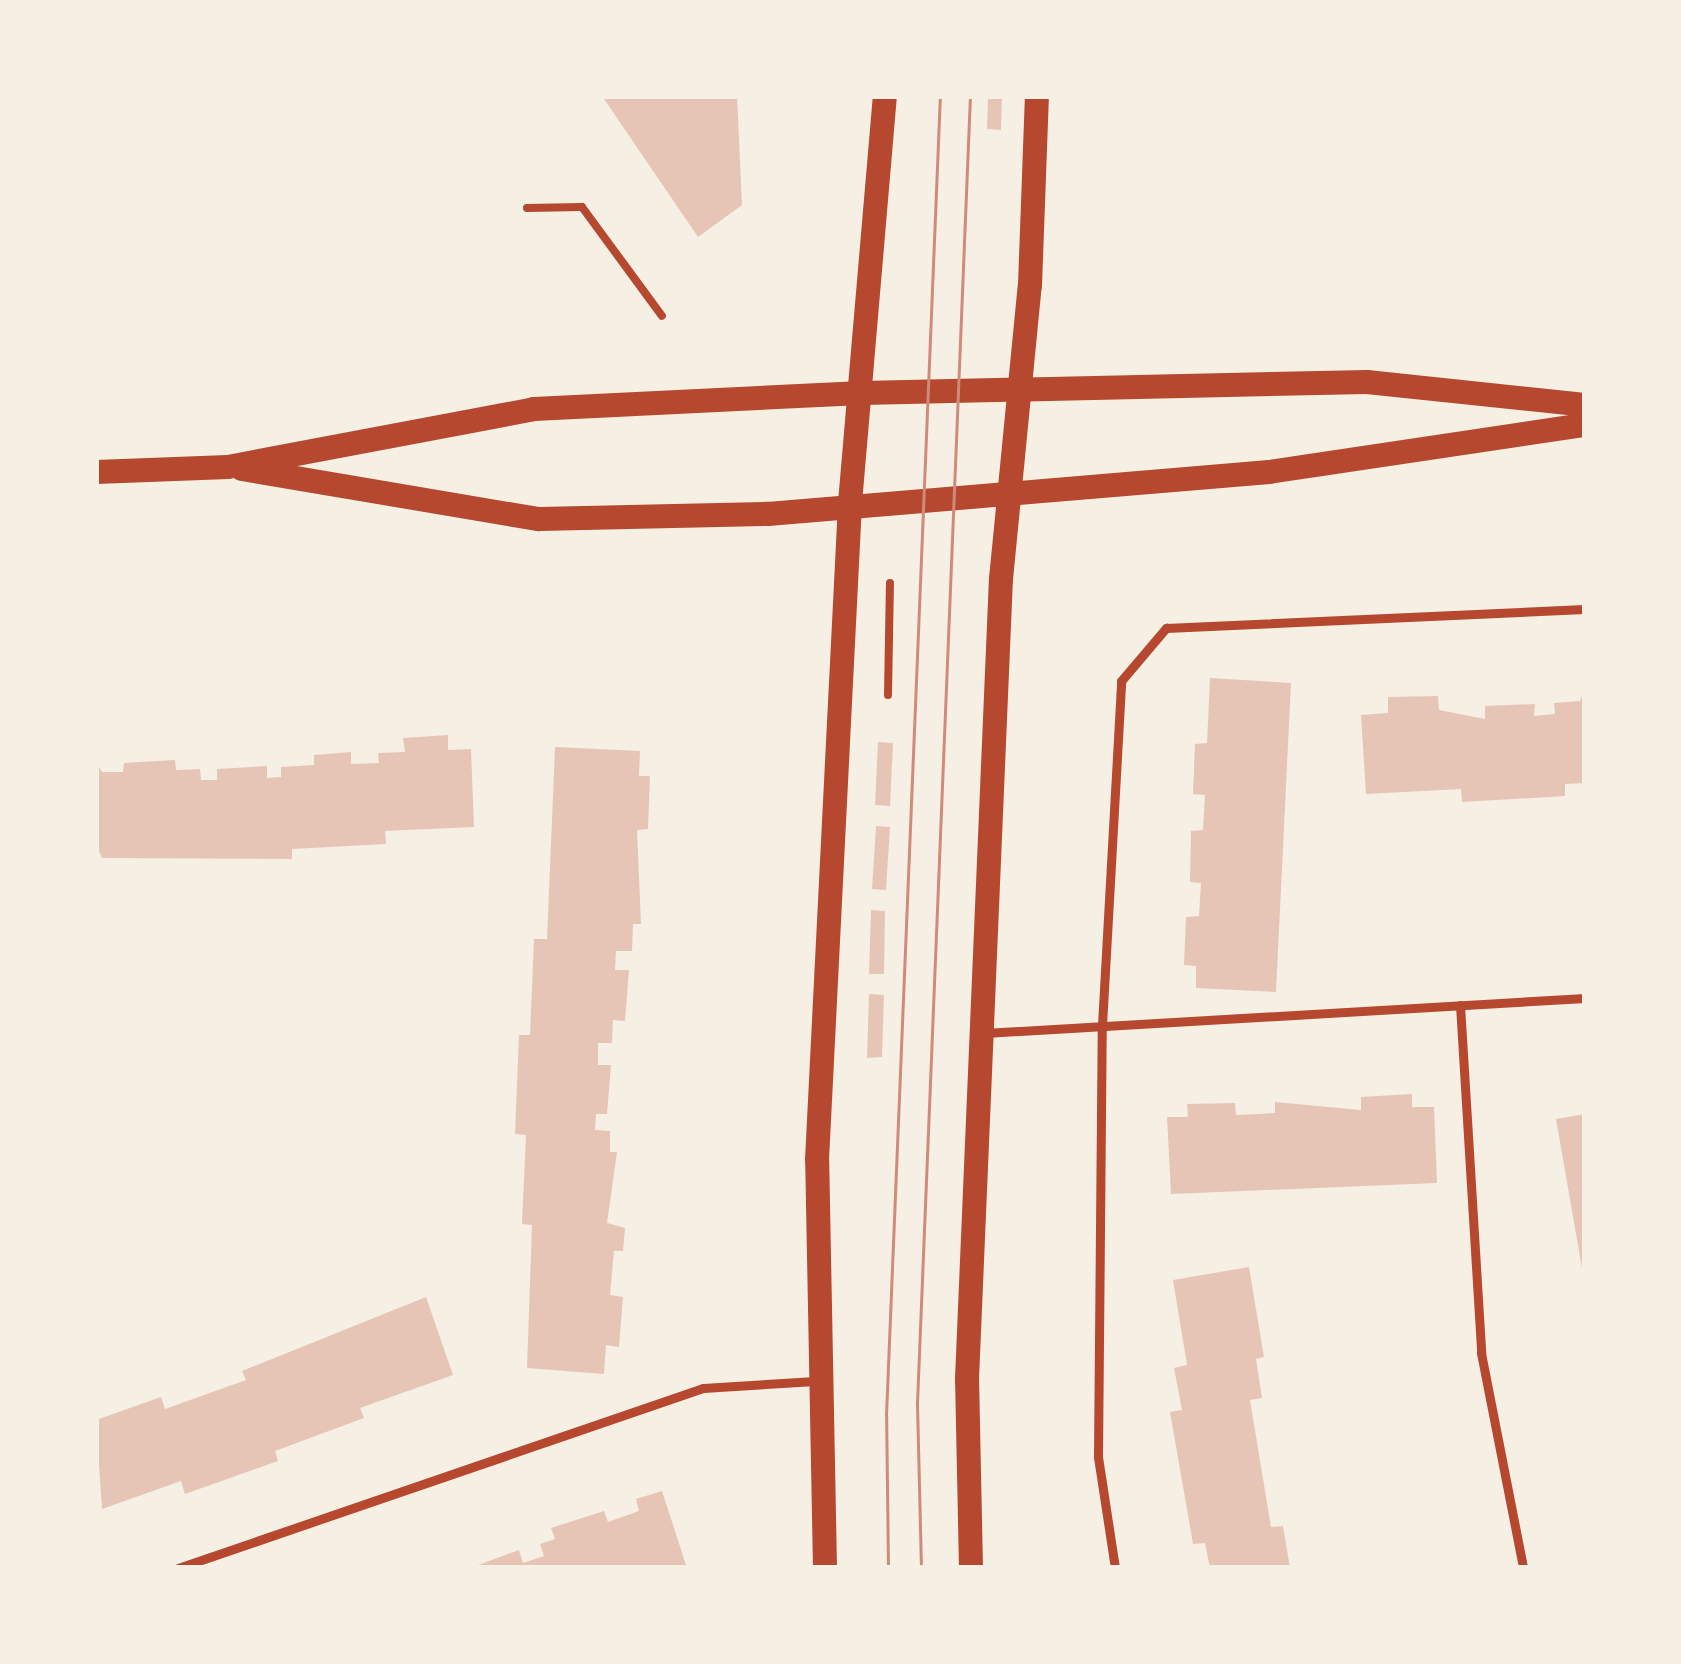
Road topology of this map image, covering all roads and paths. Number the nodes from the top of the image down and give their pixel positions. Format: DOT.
graph roads {
  1 [pos="885,96"];
  2 [pos="1037,96"];
  3 [pos="526,208"];
  4 [pos="662,316"];
  5 [pos="1021,388"];
  6 [pos="862,393"];
  7 [pos="1585,405"];
  8 [pos="1585,425"];
  9 [pos="228,467"];
  10 [pos="96,472"];
  11 [pos="1013,490"];
  12 [pos="850,503"];
  13 [pos="891,583"];
  14 [pos="1585,609"];
  15 [pos="887,695"];
  16 [pos="1585,998"];
  17 [pos="1460,1005"];
  18 [pos="1102,1025"];
  19 [pos="984,1033"];
  20 [pos="815,1381"];
  21 [pos="178,1568"];
  22 [pos="825,1568"];
  23 [pos="970,1568"];
  24 [pos="1115,1568"];
  25 [pos="1523,1568"];
  1 -- 6 [label="main road"];
  2 -- 5 [label="main road"];
  3 -- 4 [label="path"];
  5 -- 6 [label="main road"];
  5 -- 7 [label="main road"];
  5 -- 11 [label="main road"];
  6 -- 9 [label="main road"];
  6 -- 12 [label="main road"];
  8 -- 11 [label="main road"];
  9 -- 10 [label="main road"];
  9 -- 12 [label="main road"];
  11 -- 12 [label="main road"];
  11 -- 19 [label="main road"];
  12 -- 20 [label="main road"];
  13 -- 15 [label="path"];
  14 -- 18 [label="lane"];
  16 -- 17 [label="lane"];
  17 -- 18 [label="lane"];
  17 -- 25 [label="lane"];
  18 -- 19 [label="lane"];
  18 -- 24 [label="lane"];
  19 -- 23 [label="main road"];
  20 -- 21 [label="lane"];
  20 -- 22 [label="main road"];
}
